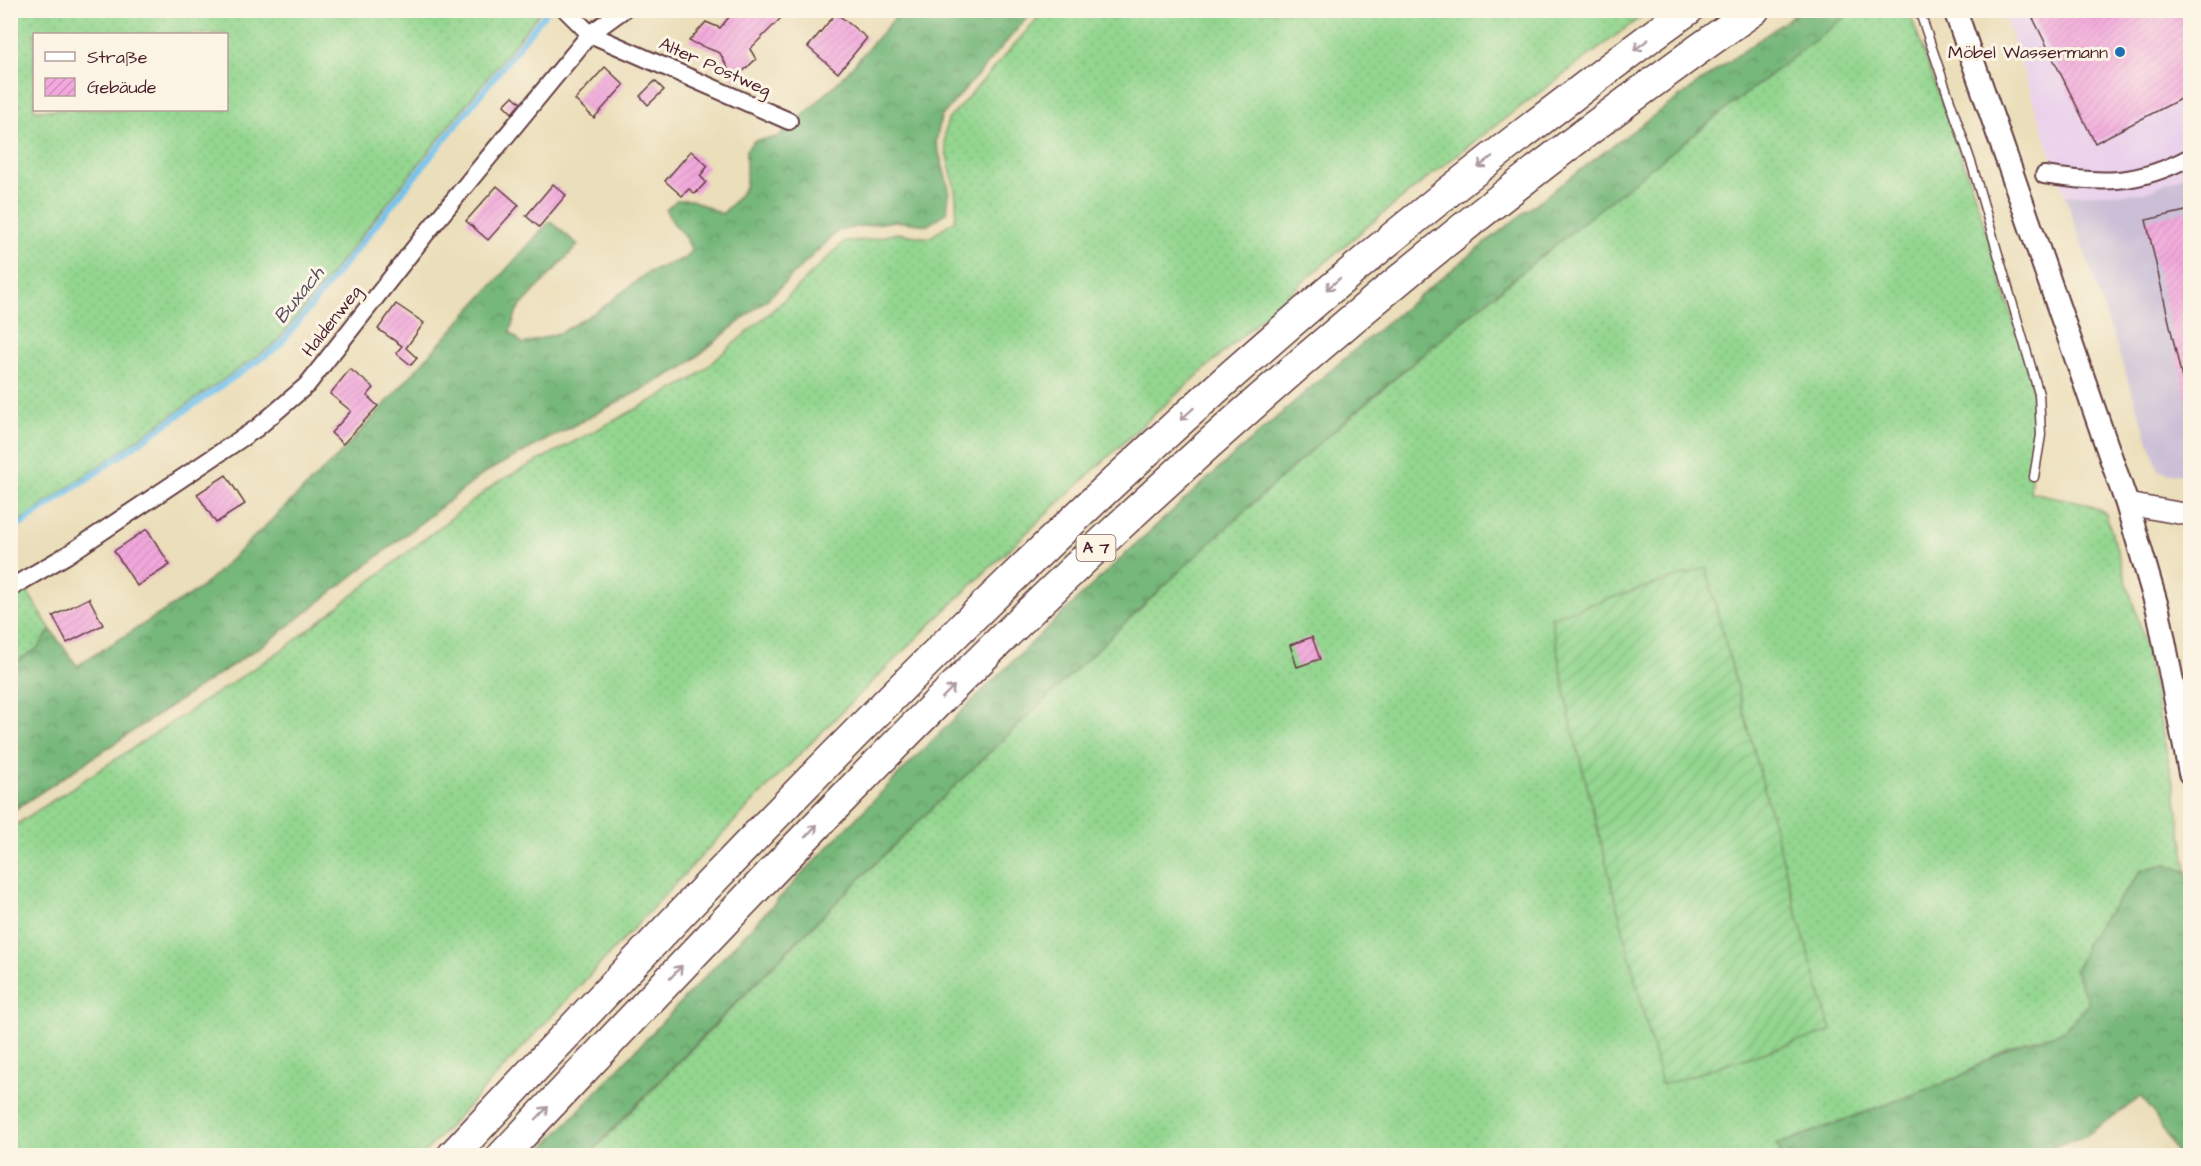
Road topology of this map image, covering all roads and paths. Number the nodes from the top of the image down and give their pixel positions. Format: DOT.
graph roads {
  1 [pos="566,10"];
  2 [pos="623,10"];
  3 [pos="1688,10"];
  4 [pos="1754,10"];
  5 [pos="1919,10"];
  6 [pos="1955,10"];
  7 [pos="590,34"];
  8 [pos="789,121"];
  9 [pos="2190,157"];
  10 [pos="2044,175"];
  11 [pos="2034,477"];
  12 [pos="2127,504"];
  13 [pos="2190,515"];
  14 [pos="10,588"];
  15 [pos="2190,773"];
  16 [pos="452,1155"];
  17 [pos="502,1155"];
  1 -- 7 [label="street, Alter Postweg"];
  2 -- 7 [label="street, Haldenweg"];
  3 -- 16 [label="highway, A 7, one-way"];
  17 -- 4 [label="highway, A 7, one-way"];
  5 -- 11 [label="lane"];
  6 -- 12 [label="main road"];
  7 -- 8 [label="street, Alter Postweg"];
  7 -- 14 [label="street, Haldenweg"];
  9 -- 10 [label="street"];
  12 -- 13 [label="street"];
  12 -- 15 [label="main road"];
}
